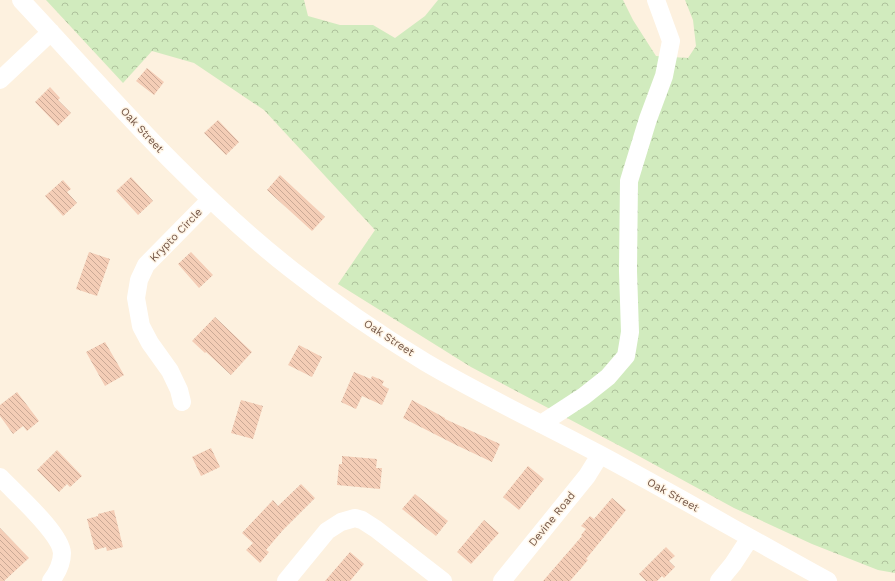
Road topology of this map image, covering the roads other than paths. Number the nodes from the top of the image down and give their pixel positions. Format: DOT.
graph roads {
  1 [pos="21,0"];
  2 [pos="656,0"];
  3 [pos="51,32"];
  4 [pos="0,80"];
  5 [pos="210,200"];
  6 [pos="182,402"];
  7 [pos="541,424"];
  8 [pos="600,455"];
  9 [pos="0,478"];
  10 [pos="750,538"];
  11 [pos="51,581"];
  12 [pos="286,581"];
  13 [pos="443,581"];
  14 [pos="502,581"];
  15 [pos="719,581"];
  16 [pos="828,581"];
  1 -- 3 [label="street, Oak Street"];
  2 -- 7 [label="street"];
  3 -- 4 [label="street"];
  3 -- 5 [label="street, Oak Street"];
  5 -- 6 [label="street, Krypto Circle"];
  5 -- 7 [label="street, Oak Street"];
  7 -- 8 [label="street, Oak Street"];
  8 -- 10 [label="street, Oak Street"];
  8 -- 14 [label="street, Devine Road"];
  9 -- 11 [label="street"];
  10 -- 15 [label="street"];
  10 -- 16 [label="street, Oak Street"];
  12 -- 13 [label="street"];
}
